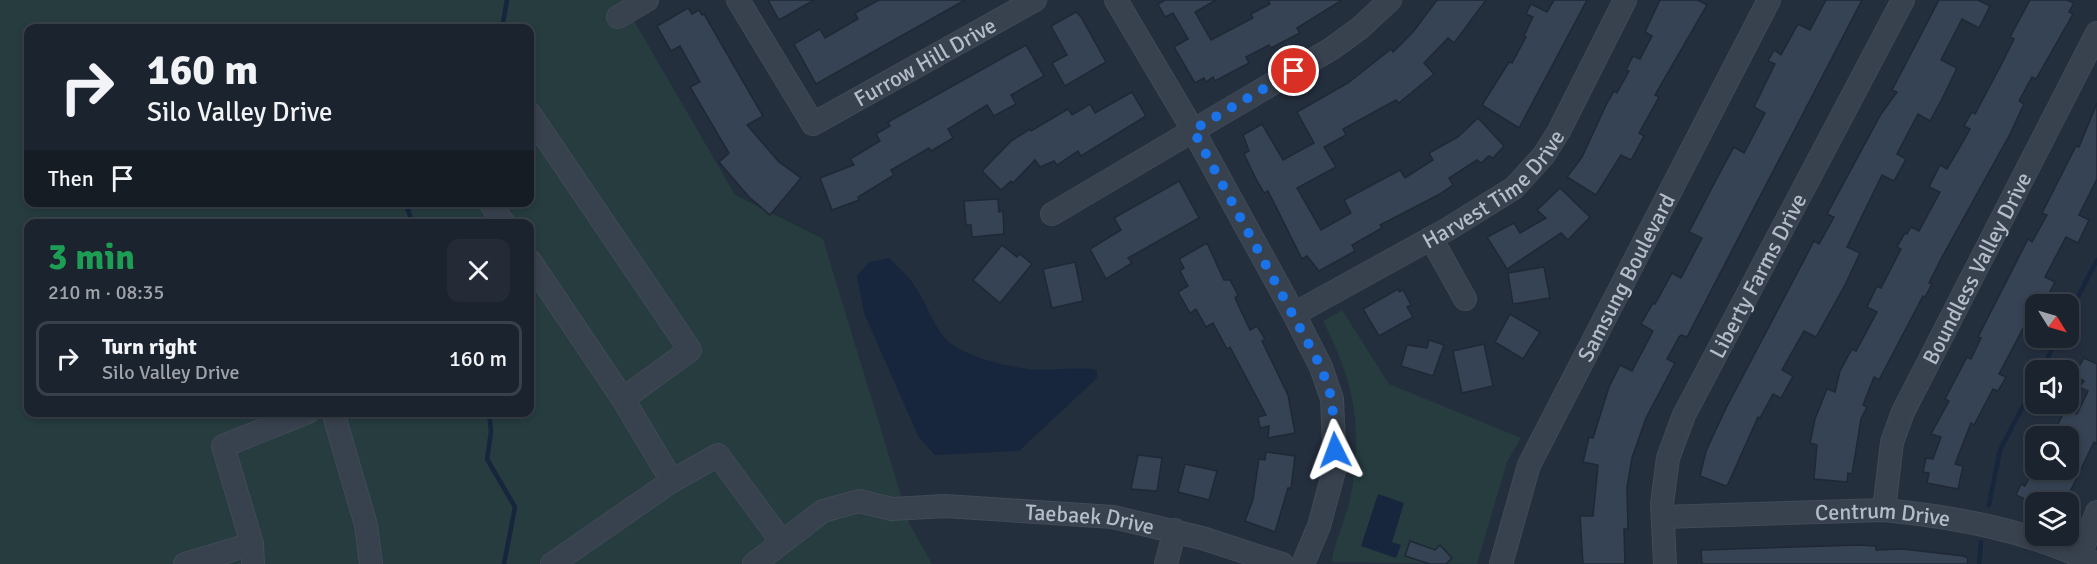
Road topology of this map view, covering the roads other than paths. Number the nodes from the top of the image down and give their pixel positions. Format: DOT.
graph roads {
  1 [pos="647,0"];
  2 [pos="738,0"];
  3 [pos="1035,0"];
  4 [pos="1116,0"];
  5 [pos="1390,0"];
  6 [pos="1625,0"];
  7 [pos="1769,0"];
  8 [pos="1903,0"];
  9 [pos="618,17"];
  10 [pos="2097,33"];
  11 [pos="534,120"];
  12 [pos="1193,130"];
  13 [pos="1052,214"];
  14 [pos="1431,238"];
  15 [pos="534,267"];
  16 [pos="1465,299"];
  17 [pos="1294,314"];
  18 [pos="623,399"];
  19 [pos="296,417"];
  20 [pos="334,417"];
  21 [pos="672,480"];
  22 [pos="1884,510"];
  23 [pos="2097,512"];
  24 [pos="1663,517"];
  25 [pos="1175,530"];
  26 [pos="782,542"];
  27 [pos="252,554"];
  28 [pos="2089,560"];
  29 [pos="185,564"];
  30 [pos="371,564"];
  31 [pos="552,564"];
  32 [pos="754,564"];
  33 [pos="1166,564"];
  34 [pos="1282,564"];
  35 [pos="1303,564"];
  36 [pos="1500,564"];
  37 [pos="1665,564"];
  1 -- 9 [label="street"];
  2 -- 3 [label="street, Furrow Hill Drive"];
  4 -- 12 [label="street"];
  5 -- 12 [label="street"];
  6 -- 14 [label="street, Harvest Time Drive"];
  7 -- 36 [label="street, Samsung Boulevard"];
  8 -- 24 [label="street, Liberty Farms Drive"];
  10 -- 22 [label="street, Boundless Valley Drive"];
  11 -- 18 [label="street"];
  12 -- 13 [label="street"];
  12 -- 17 [label="street"];
  14 -- 16 [label="street"];
  14 -- 17 [label="street, Harvest Time Drive"];
  15 -- 18 [label="street"];
  17 -- 35 [label="street"];
  18 -- 21 [label="street"];
  19 -- 27 [label="street"];
  20 -- 30 [label="street"];
  21 -- 26 [label="street"];
  21 -- 31 [label="street"];
  22 -- 24 [label="street, Centrum Drive"];
  22 -- 28 [label="street, Centrum Drive"];
  23 -- 28 [label="street"];
  24 -- 37 [label="street, Liberty Farms Drive"];
  25 -- 26 [label="street, Taebaek Drive"];
  25 -- 33 [label="street"];
  25 -- 34 [label="street, Taebaek Drive"];
  26 -- 32 [label="street, Taebaek Drive"];
  27 -- 29 [label="street"];
}
